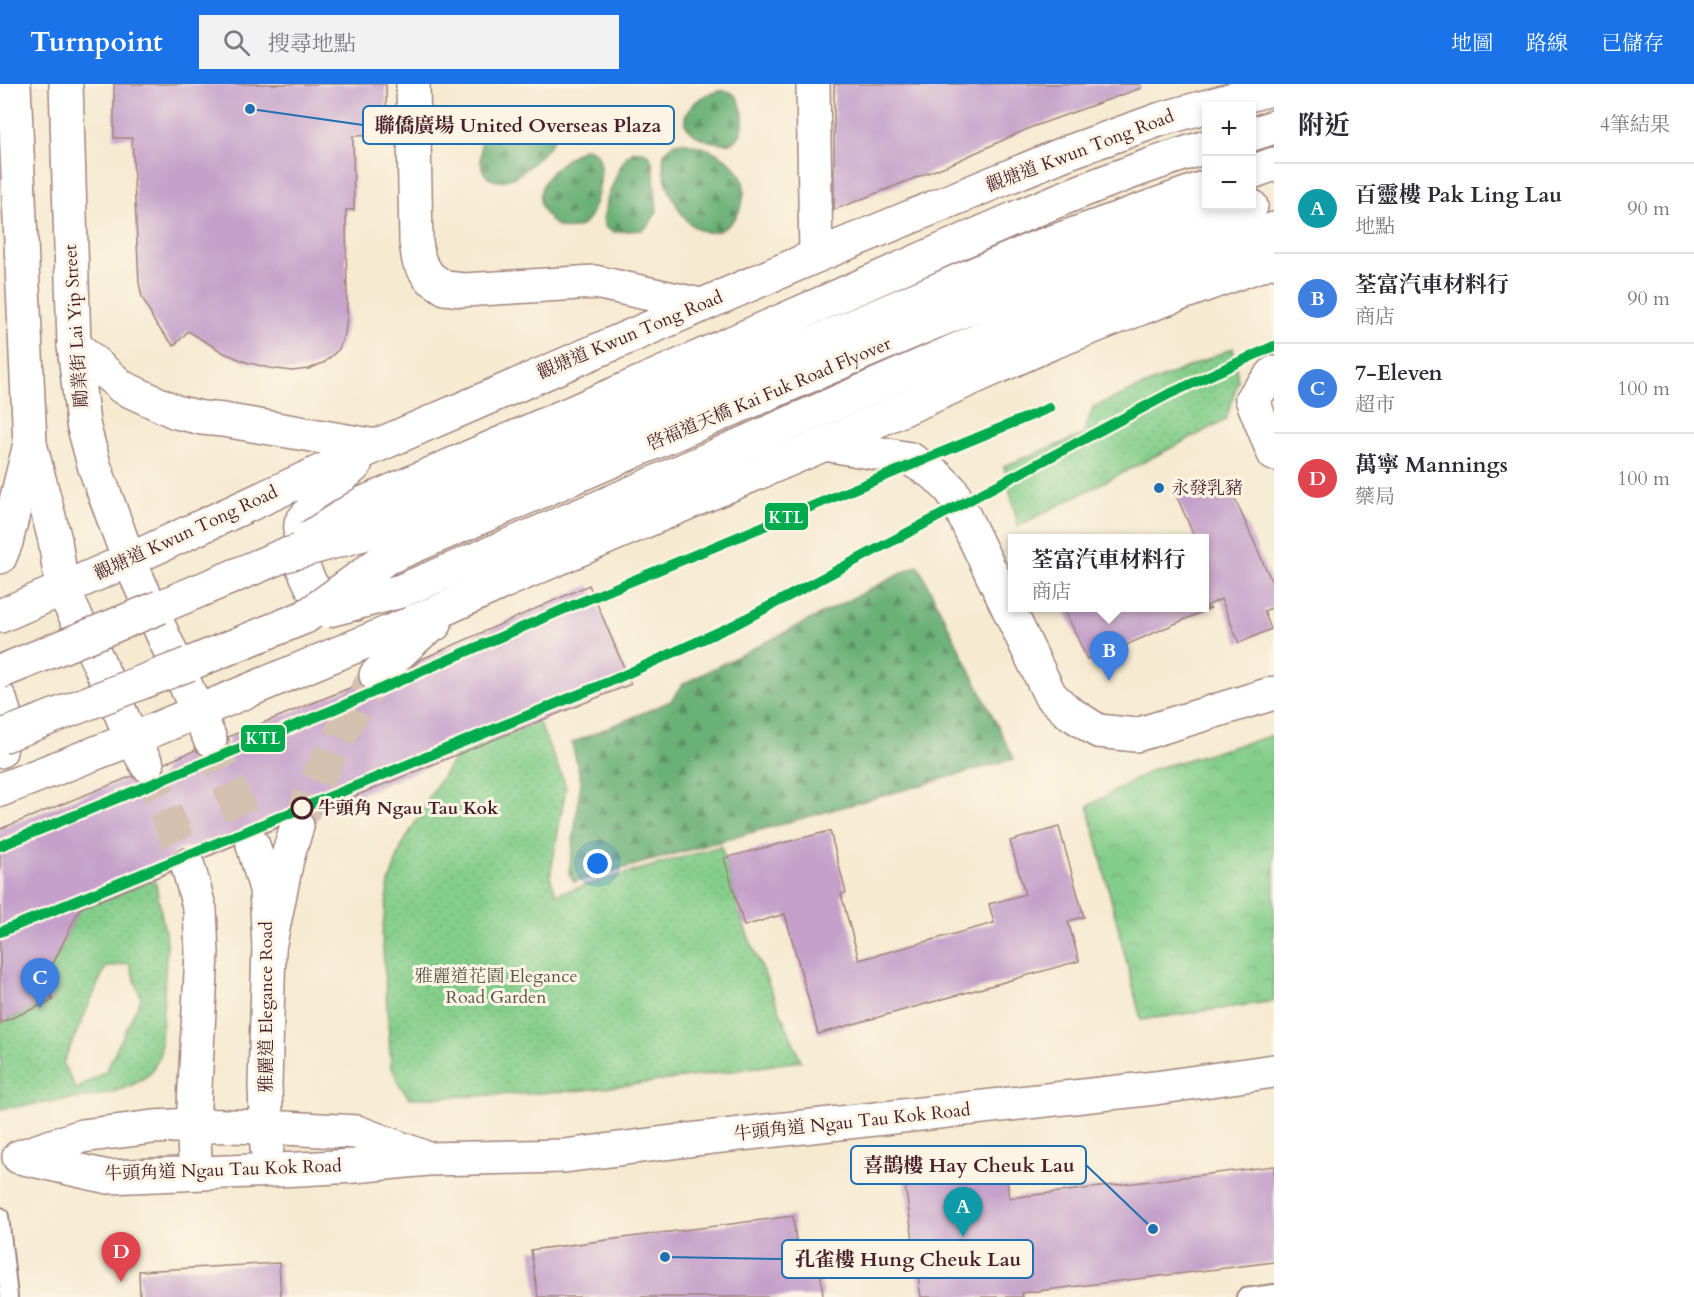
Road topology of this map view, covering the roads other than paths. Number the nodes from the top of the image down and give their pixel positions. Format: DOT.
graph roads {
  1 [pos="14,84"];
  2 [pos="66,84"];
  3 [pos="413,84"];
  4 [pos="813,84"];
  5 [pos="1274,88"];
  6 [pos="1202,148"];
  7 [pos="1274,165"];
  8 [pos="1256,170"];
  9 [pos="1202,188"];
  10 [pos="1274,198"];
  11 [pos="1256,203"];
  12 [pos="1235,210"];
  13 [pos="1274,229"];
  14 [pos="816,256"];
  15 [pos="1274,260"];
  16 [pos="701,304"];
  17 [pos="74,345"];
  18 [pos="1274,373"];
  19 [pos="30,444"];
  20 [pos="825,444"];
  21 [pos="376,446"];
  22 [pos="1274,454"];
  23 [pos="282,556"];
  24 [pos="0,557"];
  25 [pos="129,560"];
  26 [pos="503,582"];
  27 [pos="62,589"];
  28 [pos="1008,608"];
  29 [pos="1010,612"];
  30 [pos="435,613"];
  31 [pos="0,616"];
  32 [pos="304,617"];
  33 [pos="0,672"];
  34 [pos="376,675"];
  35 [pos="1274,693"];
  36 [pos="0,699"];
  37 [pos="204,725"];
  38 [pos="0,737"];
  39 [pos="0,751"];
  40 [pos="140,752"];
  41 [pos="0,790"];
  42 [pos="297,826"];
  43 [pos="253,845"];
  44 [pos="188,866"];
  45 [pos="268,948"];
  46 [pos="1274,1071"];
  47 [pos="193,1125"];
  48 [pos="266,1127"];
  49 [pos="10,1159"];
  50 [pos="428,1159"];
  51 [pos="267,1171"];
  52 [pos="196,1173"];
  53 [pos="0,1216"];
  54 [pos="1274,1293"];
  55 [pos="9,1297"];
  56 [pos="1245,1297"];
  1 -- 19 [label="main road"];
  2 -- 17 [label="main road, 勵業街 Lai Yip Street"];
  3 -- 16 [label="main road"];
  4 -- 14 [label="main road"];
  5 -- 14 [label="main road, 觀塘道 Kwun Tong Road"];
  6 -- 23 [label="main road, 觀塘道 Kwun Tong Road, bridge"];
  7 -- 8 [label="main road"];
  9 -- 23 [label="main road, 啓福道天橋 Kai Fuk Road Flyover, bridge"];
  10 -- 11 [label="main road, 啓福道天橋 Kai Fuk Road Flyover"];
  12 -- 32 [label="main road, 啓福道天橋 Kai Fuk Road Flyover, bridge"];
  13 -- 32 [label="main road, bridge"];
  14 -- 16 [label="main road, 觀塘道 Kwun Tong Road"];
  15 -- 20 [label="main road"];
  16 -- 21 [label="main road, 觀塘道 Kwun Tong Road"];
  17 -- 21 [label="main road"];
  17 -- 25 [label="main road, 勵業街 Lai Yip Street"];
  18 -- 22 [label="main road"];
  19 -- 24 [label="main road"];
  19 -- 27 [label="main road"];
  20 -- 26 [label="main road"];
  20 -- 28 [label="main road"];
  21 -- 25 [label="main road, 觀塘道 Kwun Tong Road"];
  21 -- 30 [label="main road"];
  23 -- 33 [label="main road, 觀塘道 Kwun Tong Road, bridge"];
  25 -- 27 [label="main road, 觀塘道 Kwun Tong Road"];
  25 -- 37 [label="main road"];
  26 -- 30 [label="main road"];
  26 -- 34 [label="main road"];
  27 -- 31 [label="main road, 觀塘道 Kwun Tong Road"];
  27 -- 40 [label="main road"];
  29 -- 35 [label="main road"];
  30 -- 37 [label="main road"];
  32 -- 38 [label="main road, bridge"];
  36 -- 39 [label="main road"];
  37 -- 40 [label="main road"];
  40 -- 41 [label="main road"];
  42 -- 45 [label="main road"];
  43 -- 45 [label="main road, 雅麗道 Elegance Road"];
  44 -- 47 [label="main road"];
  45 -- 48 [label="main road, 雅麗道 Elegance Road"];
  46 -- 50 [label="main road, 牛頭角道 Ngau Tau Kok Road"];
  47 -- 48 [label="main road, 牛頭角道 Ngau Tau Kok Road"];
  47 -- 49 [label="main road, 牛頭角道 Ngau Tau Kok Road"];
  47 -- 52 [label="main road"];
  48 -- 50 [label="main road, 牛頭角道 Ngau Tau Kok Road"];
  48 -- 51 [label="main road, 雅麗道 Elegance Road"];
  49 -- 52 [label="main road, 牛頭角道 Ngau Tau Kok Road"];
  50 -- 51 [label="main road, 牛頭角道 Ngau Tau Kok Road"];
  51 -- 52 [label="main road, 牛頭角道 Ngau Tau Kok Road"];
  53 -- 55 [label="lane"];
  54 -- 56 [label="lane"];
}
